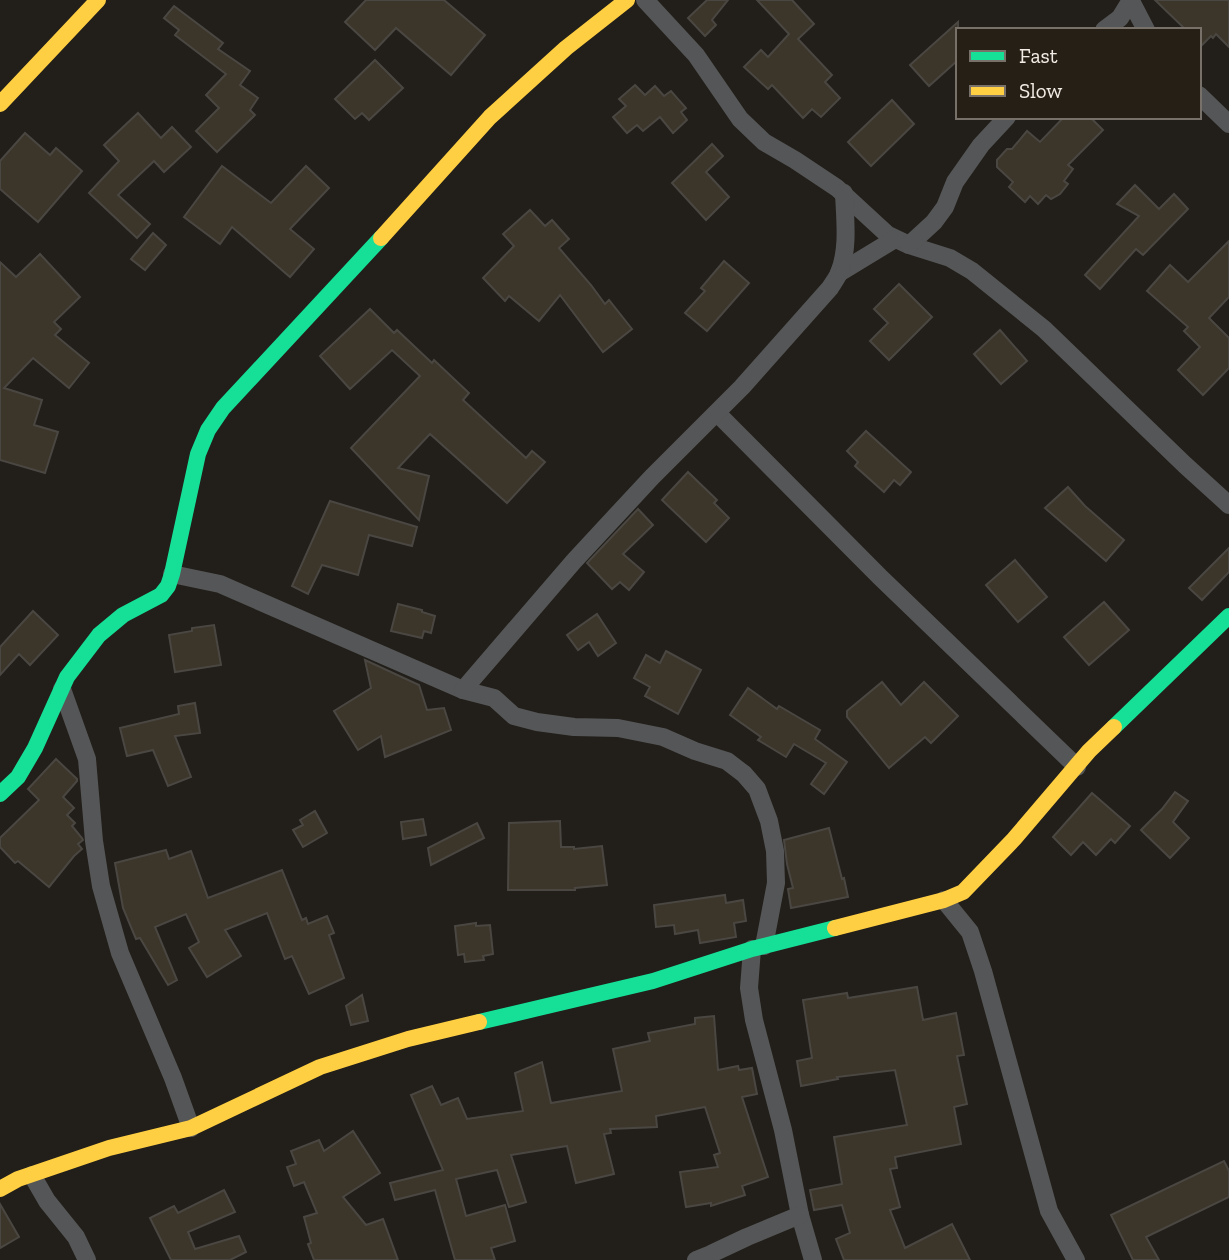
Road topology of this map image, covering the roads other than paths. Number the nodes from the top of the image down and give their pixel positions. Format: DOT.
graph roads {
  1 [pos="98,0"];
  2 [pos="627,0"];
  3 [pos="645,0"];
  4 [pos="1131,0"];
  5 [pos="1107,28"];
  6 [pos="1145,28"];
  7 [pos="2,97"];
  8 [pos="1201,97"];
  9 [pos="1005,119"];
  10 [pos="1229,124"];
  11 [pos="844,193"];
  12 [pos="902,242"];
  13 [pos="839,274"];
  14 [pos="717,413"];
  15 [pos="1229,505"];
  16 [pos="172,574"];
  17 [pos="1229,616"];
  18 [pos="62,688"];
  19 [pos="463,690"];
  20 [pos="1076,767"];
  21 [pos="0,793"];
  22 [pos="944,900"];
  23 [pos="758,948"];
  24 [pos="191,1128"];
  25 [pos="32,1175"];
  26 [pos="0,1189"];
  27 [pos="800,1215"];
  28 [pos="87,1260"];
  29 [pos="696,1260"];
  30 [pos="813,1260"];
  31 [pos="1076,1260"];
  1 -- 7 [label="street"];
  2 -- 16 [label="street"];
  3 -- 11 [label="street"];
  4 -- 5 [label="street"];
  4 -- 6 [label="street"];
  8 -- 10 [label="street"];
  9 -- 12 [label="street"];
  11 -- 12 [label="street"];
  11 -- 13 [label="street"];
  12 -- 13 [label="street"];
  12 -- 15 [label="street"];
  13 -- 14 [label="street"];
  14 -- 19 [label="street"];
  14 -- 20 [label="street"];
  16 -- 18 [label="street"];
  16 -- 19 [label="street"];
  17 -- 20 [label="street"];
  18 -- 21 [label="street"];
  18 -- 24 [label="street"];
  19 -- 23 [label="street"];
  20 -- 22 [label="street"];
  22 -- 23 [label="street"];
  22 -- 31 [label="street"];
  23 -- 24 [label="street"];
  23 -- 27 [label="street"];
  24 -- 25 [label="street"];
  25 -- 26 [label="street"];
  25 -- 28 [label="street"];
  27 -- 29 [label="street"];
  27 -- 30 [label="street"];
}
